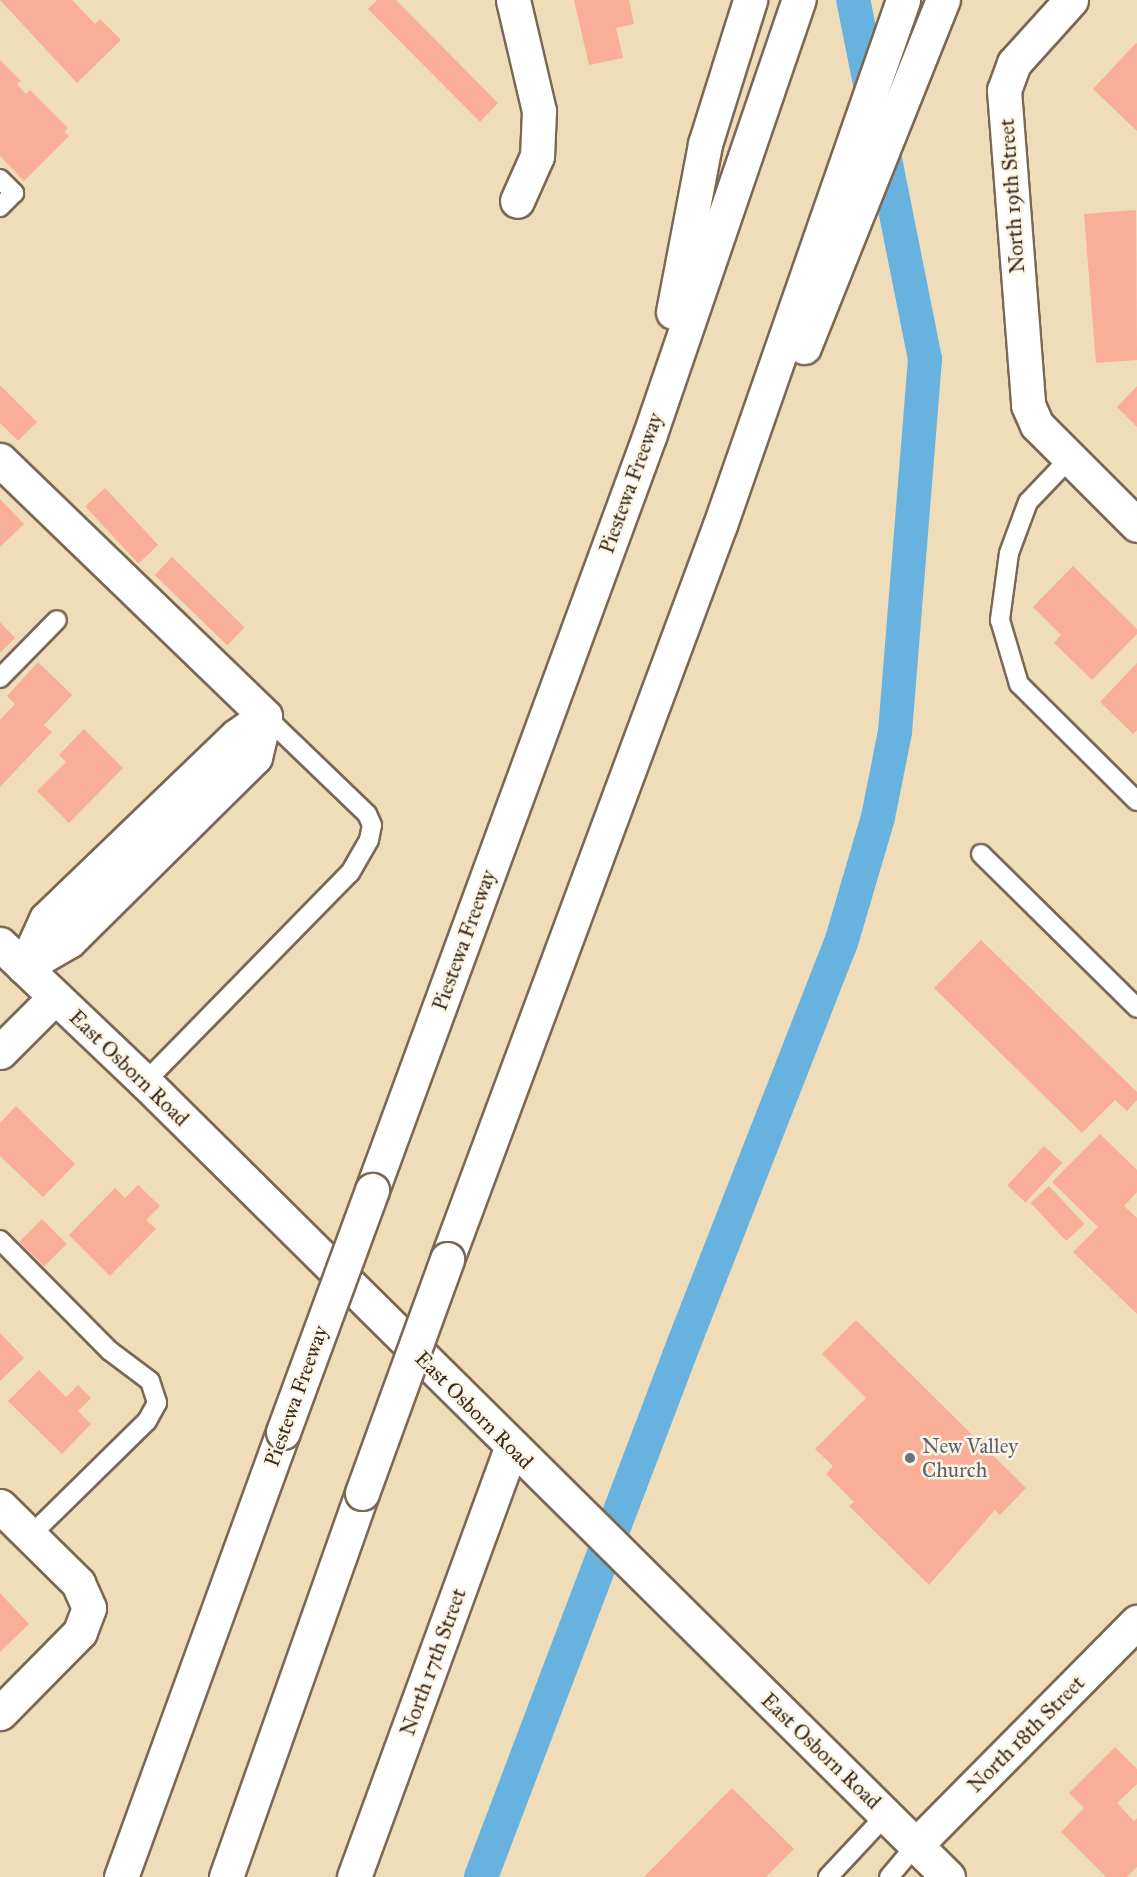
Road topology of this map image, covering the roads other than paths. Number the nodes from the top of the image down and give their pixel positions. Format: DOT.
graph roads {
  1 [pos="513,0"];
  2 [pos="750,0"];
  3 [pos="799,0"];
  4 [pos="903,0"];
  5 [pos="943,0"];
  6 [pos="1071,0"];
  7 [pos="0,179"];
  8 [pos="517,201"];
  9 [pos="0,207"];
  10 [pos="650,434"];
  11 [pos="1069,459"];
  12 [pos="0,460"];
  13 [pos="720,525"];
  14 [pos="1137,525"];
  15 [pos="57,620"];
  16 [pos="0,678"];
  17 [pos="265,716"];
  18 [pos="1137,801"];
  19 [pos="981,854"];
  20 [pos="0,944"];
  21 [pos="24,967"];
  22 [pos="55,997"];
  23 [pos="1137,1008"];
  24 [pos="0,1052"];
  25 [pos="145,1082"];
  26 [pos="0,1240"];
  27 [pos="512,1446"];
  28 [pos="0,1506"];
  29 [pos="30,1536"];
  30 [pos="1137,1622"];
  31 [pos="0,1713"];
  32 [pos="886,1815"];
  33 [pos="916,1845"];
  34 [pos="121,1877"];
  35 [pos="226,1877"];
  36 [pos="354,1877"];
  37 [pos="828,1877"];
  38 [pos="889,1877"];
  39 [pos="948,1877"];
  1 -- 8 [label="main road"];
  2 -- 10 [label="main road"];
  3 -- 10 [label="main road, Piestewa Freeway"];
  4 -- 13 [label="main road"];
  5 -- 13 [label="main road"];
  6 -- 11 [label="main road, North 19th Street"];
  7 -- 9 [label="lane"];
  10 -- 34 [label="main road, Piestewa Freeway, bridge"];
  11 -- 14 [label="main road"];
  11 -- 18 [label="lane"];
  12 -- 17 [label="main road"];
  13 -- 35 [label="main road, bridge"];
  15 -- 16 [label="lane"];
  17 -- 21 [label="main road"];
  17 -- 25 [label="lane"];
  19 -- 23 [label="lane"];
  20 -- 21 [label="main road, East Osborn Road"];
  21 -- 22 [label="main road, East Osborn Road"];
  22 -- 24 [label="main road"];
  22 -- 25 [label="main road, East Osborn Road"];
  25 -- 27 [label="main road, East Osborn Road"];
  26 -- 29 [label="lane"];
  27 -- 32 [label="main road, East Osborn Road"];
  27 -- 36 [label="main road, North 17th Street"];
  28 -- 29 [label="main road"];
  29 -- 31 [label="main road"];
  30 -- 33 [label="main road, North 18th Street"];
  32 -- 33 [label="main road, East Osborn Road"];
  32 -- 37 [label="lane"];
  33 -- 38 [label="lane"];
  33 -- 39 [label="main road, East Osborn Road"];
}
